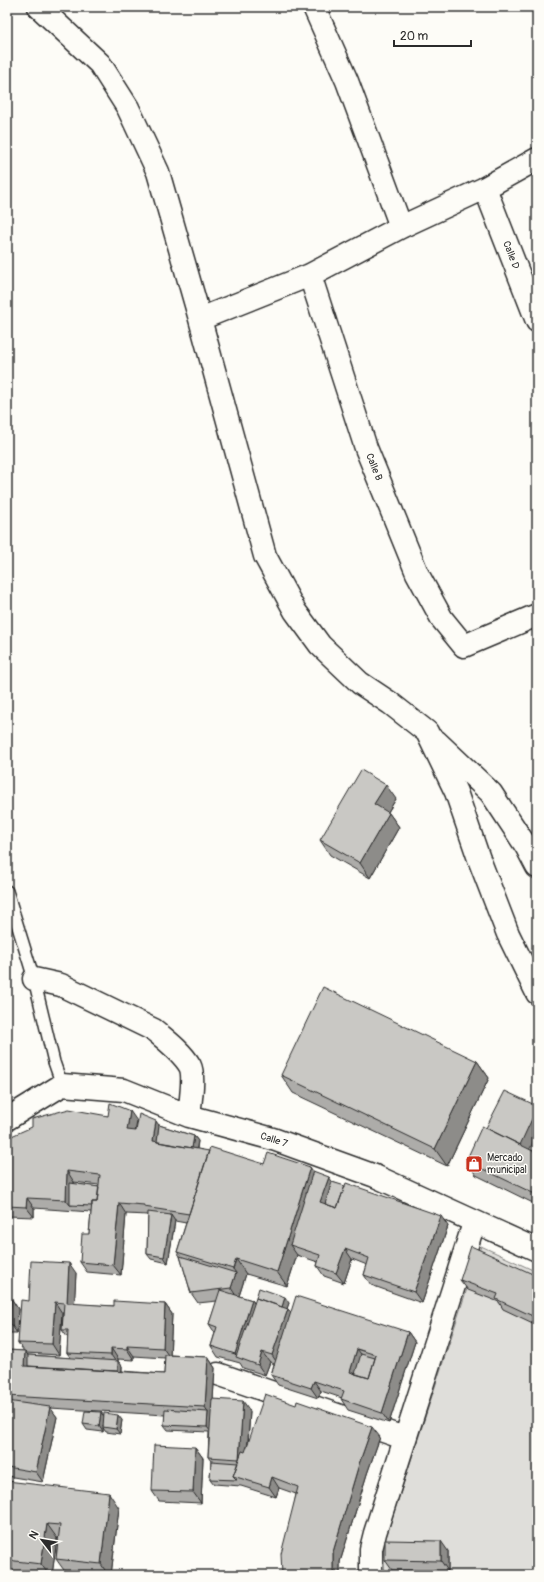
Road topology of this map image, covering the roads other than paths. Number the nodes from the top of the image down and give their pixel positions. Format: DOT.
graph roads {
  1 [pos="39,7"];
  2 [pos="314,7"];
  3 [pos="537,159"];
  4 [pos="485,188"];
  5 [pos="401,227"];
  6 [pos="310,275"];
  7 [pos="200,319"];
  8 [pos="537,321"];
  9 [pos="537,615"];
  10 [pos="427,732"];
  11 [pos="537,866"];
  12 [pos="7,891"];
  13 [pos="34,979"];
  14 [pos="537,993"];
  15 [pos="62,1084"];
  16 [pos="189,1116"];
  17 [pos="7,1120"];
  18 [pos="474,1223"];
  19 [pos="537,1250"];
  20 [pos="218,1374"];
  21 [pos="404,1438"];
  22 [pos="371,1575"];
  1 -- 7 [label="street"];
  2 -- 5 [label="street"];
  3 -- 4 [label="street"];
  4 -- 5 [label="street"];
  4 -- 8 [label="street, Calle D"];
  5 -- 6 [label="street"];
  6 -- 7 [label="street"];
  6 -- 9 [label="street, Calle B"];
  7 -- 10 [label="street"];
  10 -- 11 [label="street"];
  10 -- 14 [label="street"];
  12 -- 13 [label="lane"];
  13 -- 15 [label="lane"];
  13 -- 16 [label="street"];
  15 -- 16 [label="street, Calle 7"];
  15 -- 17 [label="street"];
  16 -- 18 [label="street, Calle 7"];
  18 -- 19 [label="street, Calle 7"];
  18 -- 21 [label="street"];
  20 -- 21 [label="street"];
  21 -- 22 [label="street"];
}
